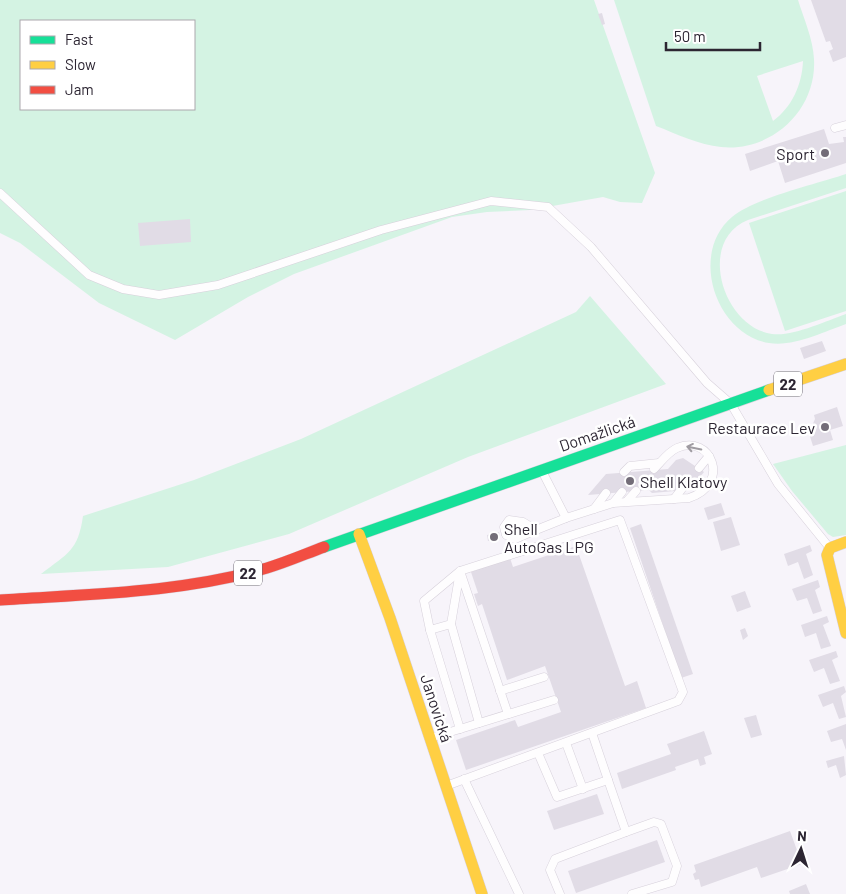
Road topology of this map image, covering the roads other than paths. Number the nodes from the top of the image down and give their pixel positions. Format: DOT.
graph roads {
  1 [pos="846,125"];
  2 [pos="835,128"];
  3 [pos="0,193"];
  4 [pos="846,364"];
  5 [pos="731,404"];
  6 [pos="709,456"];
  7 [pos="699,468"];
  8 [pos="542,469"];
  9 [pos="624,472"];
  10 [pos="684,486"];
  11 [pos="636,491"];
  12 [pos="622,492"];
  13 [pos="606,494"];
  14 [pos="674,499"];
  15 [pos="627,501"];
  16 [pos="613,503"];
  17 [pos="594,509"];
  18 [pos="566,518"];
  19 [pos="536,530"];
  20 [pos="359,534"];
  21 [pos="846,542"];
  22 [pos="830,548"];
  23 [pos="460,571"];
  24 [pos="0,600"];
  25 [pos="451,624"];
  26 [pos="430,630"];
  27 [pos="846,633"];
  28 [pos="544,677"];
  29 [pos="500,691"];
  30 [pos="554,700"];
  31 [pos="508,714"];
  32 [pos="479,723"];
  33 [pos="460,729"];
  34 [pos="592,733"];
  35 [pos="430,738"];
  36 [pos="566,743"];
  37 [pos="538,753"];
  38 [pos="464,779"];
  39 [pos="608,780"];
  40 [pos="446,786"];
  41 [pos="583,789"];
  42 [pos="626,832"];
  43 [pos="482,894"];
  44 [pos="519,894"];
  45 [pos="560,894"];
  46 [pos="632,894"];
  1 -- 2 [label="lane"];
  3 -- 5 [label="lane"];
  4 -- 5 [label="main road, Domažlická / 22"];
  5 -- 8 [label="main road, Domažlická / 22"];
  5 -- 22 [label="lane"];
  6 -- 7 [label="lane"];
  6 -- 9 [label="lane, one-way"];
  6 -- 14 [label="lane"];
  8 -- 18 [label="lane"];
  8 -- 20 [label="main road, Domažlická / 22"];
  10 -- 14 [label="lane"];
  11 -- 15 [label="lane"];
  12 -- 16 [label="lane"];
  13 -- 17 [label="lane"];
  14 -- 15 [label="lane"];
  15 -- 16 [label="lane"];
  16 -- 17 [label="lane"];
  17 -- 18 [label="lane"];
  18 -- 19 [label="lane"];
  20 -- 24 [label="main road, 22"];
  20 -- 35 [label="main road, Janovická"];
  21 -- 22 [label="main road"];
  22 -- 27 [label="main road"];
  23 -- 25 [label="lane"];
  23 -- 26 [label="lane"];
  23 -- 29 [label="lane"];
  23 -- 34 [label="lane"];
  25 -- 26 [label="lane"];
  25 -- 32 [label="lane"];
  26 -- 33 [label="lane"];
  28 -- 29 [label="lane"];
  29 -- 31 [label="lane"];
  30 -- 31 [label="lane"];
  31 -- 32 [label="lane"];
  32 -- 33 [label="lane"];
  33 -- 35 [label="lane"];
  34 -- 36 [label="lane"];
  34 -- 39 [label="lane"];
  35 -- 40 [label="main road, Janovická"];
  36 -- 37 [label="lane"];
  36 -- 41 [label="lane"];
  37 -- 38 [label="lane"];
  37 -- 41 [label="lane"];
  38 -- 40 [label="lane"];
  38 -- 44 [label="lane"];
  39 -- 41 [label="lane"];
  39 -- 42 [label="lane"];
  40 -- 43 [label="main road, Janovická"];
  42 -- 45 [label="lane"];
  42 -- 46 [label="lane"];
}
